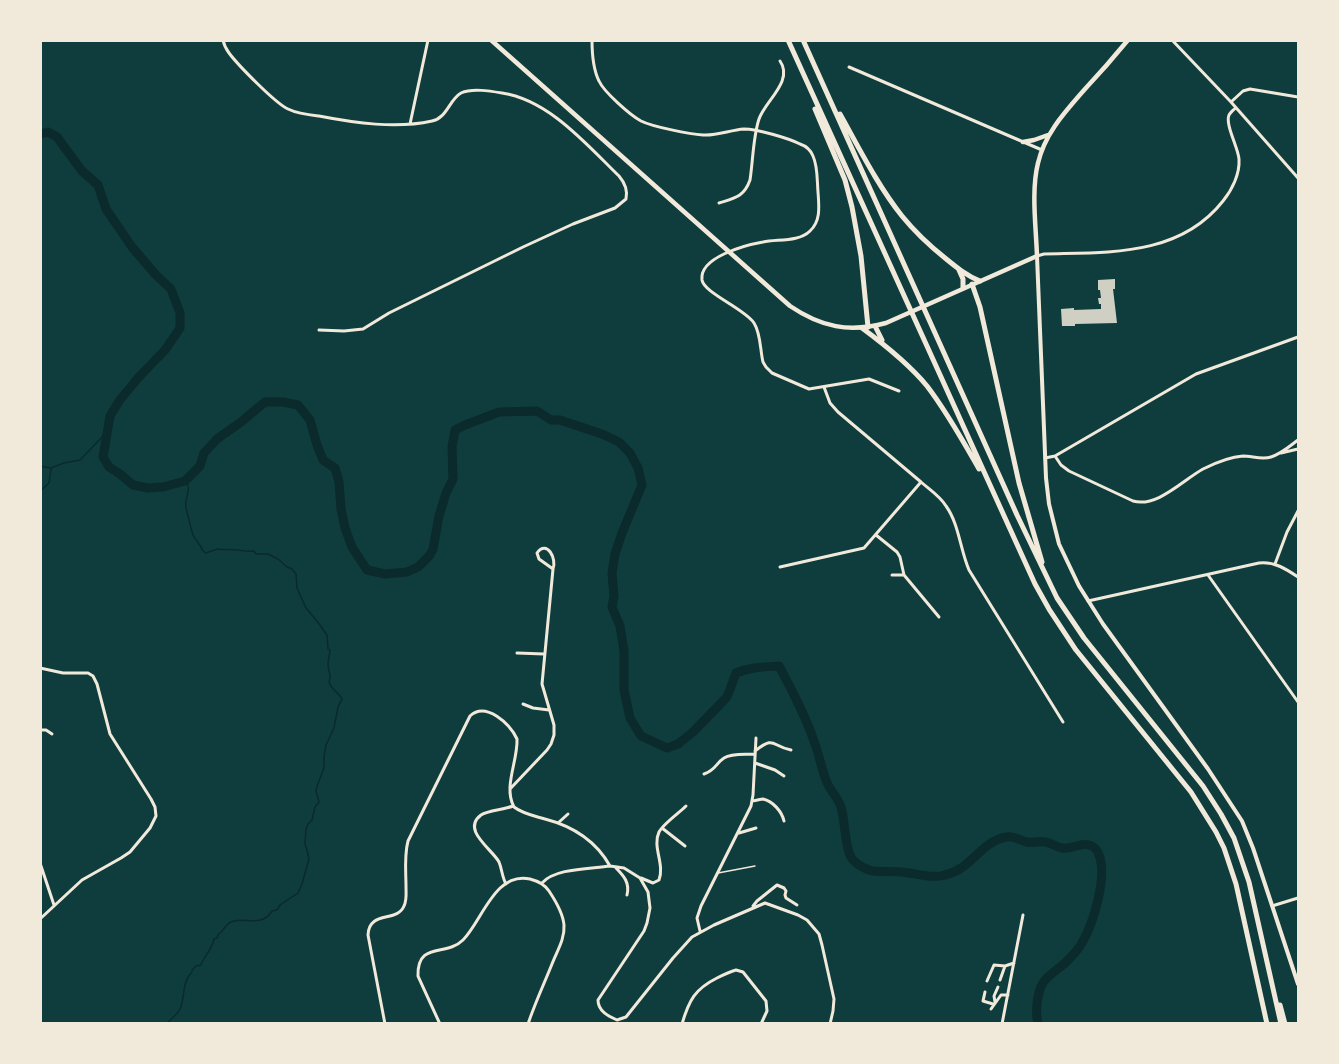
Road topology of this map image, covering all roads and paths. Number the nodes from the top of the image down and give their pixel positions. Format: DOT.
graph roads {
  1 [pos="223,40"];
  2 [pos="428,40"];
  3 [pos="491,40"];
  4 [pos="592,40"];
  5 [pos="788,40"];
  6 [pos="803,40"];
  7 [pos="1128,40"];
  8 [pos="1172,40"];
  9 [pos="794,53"];
  10 [pos="780,61"];
  11 [pos="849,67"];
  12 [pos="824,86"];
  13 [pos="1299,97"];
  14 [pos="1231,102"];
  15 [pos="1236,108"];
  16 [pos="410,124"];
  17 [pos="757,130"];
  18 [pos="1048,135"];
  19 [pos="1023,142"];
  20 [pos="1042,150"];
  21 [pos="1299,178"];
  22 [pos="719,203"];
  23 [pos="729,252"];
  24 [pos="1037,256"];
  25 [pos="958,269"];
  26 [pos="980,281"];
  27 [pos="972,284"];
  28 [pos="963,288"];
  29 [pos="868,327"];
  30 [pos="320,330"];
  31 [pos="1299,337"];
  32 [pos="888,348"];
  33 [pos="824,387"];
  34 [pos="899,391"];
  35 [pos="1299,440"];
  36 [pos="1299,449"];
  37 [pos="1279,453"];
  38 [pos="1055,456"];
  39 [pos="1045,458"];
  40 [pos="921,482"];
  41 [pos="1299,511"];
  42 [pos="1008,527"];
  43 [pos="876,535"];
  44 [pos="1275,564"];
  45 [pos="780,567"];
  46 [pos="553,569"];
  47 [pos="892,575"];
  48 [pos="904,575"];
  49 [pos="1208,575"];
  50 [pos="1046,576"];
  51 [pos="1299,577"];
  52 [pos="1088,601"];
  53 [pos="939,617"];
  54 [pos="518,653"];
  55 [pos="544,654"];
  56 [pos="40,668"];
  57 [pos="1299,702"];
  58 [pos="523,704"];
  59 [pos="549,710"];
  60 [pos="1063,722"];
  61 [pos="40,730"];
  62 [pos="52,734"];
  63 [pos="756,738"];
  64 [pos="791,750"];
  65 [pos="755,753"];
  66 [pos="755,763"];
  67 [pos="705,774"];
  68 [pos="784,776"];
  69 [pos="510,789"];
  70 [pos="752,801"];
  71 [pos="513,806"];
  72 [pos="686,806"];
  73 [pos="568,813"];
  74 [pos="784,821"];
  75 [pos="558,822"];
  76 [pos="662,828"];
  77 [pos="756,828"];
  78 [pos="737,834"];
  79 [pos="685,846"];
  80 [pos="40,864"];
  81 [pos="610,866"];
  82 [pos="755,866"];
  83 [pos="616,868"];
  84 [pos="717,873"];
  85 [pos="640,878"];
  86 [pos="506,884"];
  87 [pos="542,884"];
  88 [pos="627,895"];
  89 [pos="1299,898"];
  90 [pos="54,905"];
  91 [pos="797,905"];
  92 [pos="1272,906"];
  93 [pos="752,907"];
  94 [pos="1023,915"];
  95 [pos="40,919"];
  96 [pos="700,932"];
  97 [pos="1014,963"];
  98 [pos="1005,966"];
  99 [pos="1000,980"];
  100 [pos="987,981"];
  101 [pos="1299,984"];
  102 [pos="998,987"];
  103 [pos="985,992"];
  104 [pos="1008,995"];
  105 [pos="994,1003"];
  106 [pos="991,1009"];
  107 [pos="385,1023"];
  108 [pos="440,1023"];
  109 [pos="528,1023"];
  110 [pos="682,1023"];
  111 [pos="761,1023"];
  112 [pos="830,1023"];
  113 [pos="1002,1023"];
  114 [pos="1265,1023"];
  115 [pos="1283,1023"];
  1 -- 16 [label="street"];
  2 -- 16 [label="street"];
  3 -- 23 [label="main road"];
  4 -- 17 [label="street"];
  5 -- 9 [label="highway"];
  6 -- 12 [label="highway"];
  7 -- 18 [label="main road"];
  8 -- 14 [label="street"];
  9 -- 29 [label="highway"];
  9 -- 42 [label="highway"];
  10 -- 17 [label="street"];
  11 -- 19 [label="street"];
  12 -- 25 [label="highway"];
  12 -- 50 [label="highway"];
  13 -- 14 [label="street"];
  14 -- 15 [label="street"];
  15 -- 21 [label="street"];
  15 -- 24 [label="street"];
  16 -- 30 [label="street"];
  17 -- 22 [label="street"];
  17 -- 23 [label="street"];
  18 -- 19 [label="main road"];
  18 -- 20 [label="main road"];
  19 -- 20 [label="street"];
  20 -- 24 [label="main road"];
  23 -- 29 [label="main road"];
  23 -- 33 [label="street"];
  24 -- 26 [label="main road"];
  24 -- 39 [label="street"];
  25 -- 26 [label="highway"];
  25 -- 28 [label="highway"];
  26 -- 27 [label="main road"];
  27 -- 28 [label="main road"];
  27 -- 50 [label="highway"];
  28 -- 29 [label="main road"];
  29 -- 32 [label="highway"];
  29 -- 32 [label="highway"];
  31 -- 38 [label="street"];
  32 -- 42 [label="highway"];
  33 -- 34 [label="street"];
  33 -- 40 [label="street"];
  35 -- 37 [label="street"];
  36 -- 37 [label="street"];
  37 -- 38 [label="street"];
  38 -- 39 [label="street"];
  39 -- 52 [label="street"];
  40 -- 43 [label="street"];
  40 -- 60 [label="street"];
  41 -- 44 [label="street"];
  42 -- 114 [label="highway"];
  43 -- 45 [label="street"];
  43 -- 48 [label="street"];
  44 -- 49 [label="street"];
  44 -- 51 [label="street"];
  46 -- 46 [label="street"];
  46 -- 55 [label="street"];
  47 -- 48 [label="street"];
  48 -- 53 [label="street"];
  49 -- 52 [label="street"];
  49 -- 57 [label="street"];
  50 -- 115 [label="highway"];
  52 -- 92 [label="street"];
  54 -- 55 [label="street"];
  55 -- 59 [label="street"];
  56 -- 90 [label="street"];
  58 -- 59 [label="street"];
  59 -- 69 [label="street"];
  61 -- 62 [label="street"];
  63 -- 65 [label="street"];
  64 -- 65 [label="street"];
  65 -- 66 [label="street"];
  65 -- 67 [label="street"];
  66 -- 68 [label="street"];
  66 -- 70 [label="street"];
  69 -- 71 [label="street"];
  69 -- 107 [label="street"];
  70 -- 74 [label="street"];
  70 -- 78 [label="street"];
  71 -- 75 [label="street"];
  71 -- 86 [label="street"];
  72 -- 76 [label="street"];
  73 -- 75 [label="street"];
  75 -- 81 [label="street"];
  76 -- 79 [label="street"];
  76 -- 85 [label="street"];
  77 -- 78 [label="street"];
  78 -- 84 [label="street"];
  80 -- 90 [label="street"];
  81 -- 83 [label="street"];
  81 -- 87 [label="street"];
  82 -- 84 [label="lane"];
  83 -- 85 [label="street"];
  83 -- 88 [label="street"];
  84 -- 96 [label="street"];
  85 -- 96 [label="street"];
  86 -- 87 [label="street"];
  86 -- 108 [label="street"];
  87 -- 109 [label="street"];
  89 -- 92 [label="street"];
  90 -- 95 [label="street"];
  91 -- 93 [label="street"];
  92 -- 101 [label="street"];
  93 -- 96 [label="street"];
  93 -- 112 [label="street"];
  94 -- 97 [label="street"];
  97 -- 98 [label="street"];
  97 -- 104 [label="street"];
  98 -- 99 [label="street"];
  98 -- 100 [label="street"];
  102 -- 105 [label="street"];
  103 -- 105 [label="street"];
  104 -- 105 [label="street"];
  104 -- 113 [label="street"];
  105 -- 106 [label="street"];
  110 -- 111 [label="street"];
}
